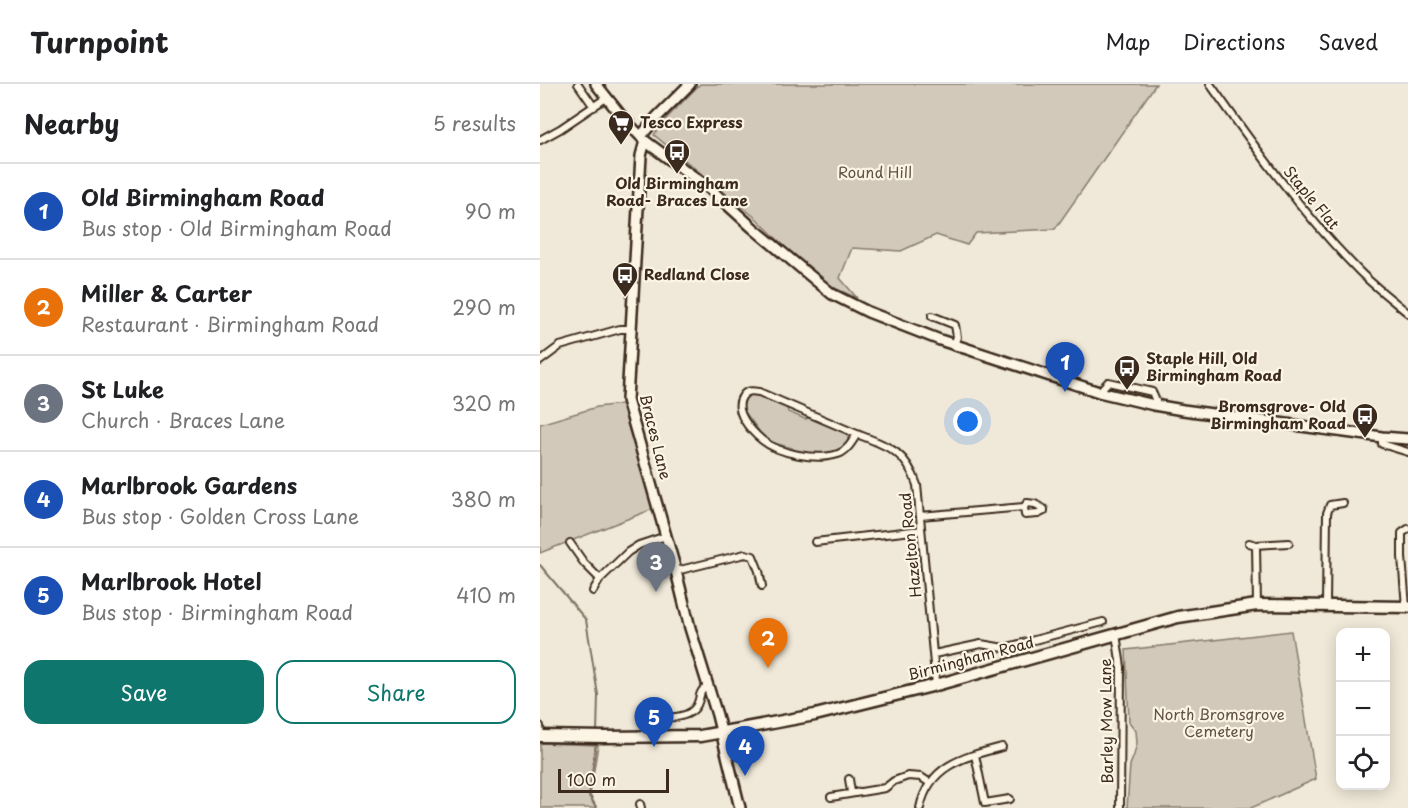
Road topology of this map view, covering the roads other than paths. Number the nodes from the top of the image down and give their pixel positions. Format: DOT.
graph roads {
  1 [pos="578,84"];
  2 [pos="596,84"];
  3 [pos="690,84"];
  4 [pos="1210,84"];
  5 [pos="606,98"];
  6 [pos="594,107"];
  7 [pos="643,138"];
  8 [pos="540,140"];
  9 [pos="1408,313"];
  10 [pos="932,316"];
  11 [pos="632,329"];
  12 [pos="954,344"];
  13 [pos="540,361"];
  14 [pos="857,435"];
  15 [pos="1382,437"];
  16 [pos="1408,440"];
  17 [pos="1408,452"];
  18 [pos="1343,503"];
  19 [pos="1024,507"];
  20 [pos="920,516"];
  21 [pos="1408,529"];
  22 [pos="921,530"];
  23 [pos="666,536"];
  24 [pos="815,542"];
  25 [pos="570,543"];
  26 [pos="1289,543"];
  27 [pos="676,571"];
  28 [pos="600,579"];
  29 [pos="762,586"];
  30 [pos="593,591"];
  31 [pos="1407,596"];
  32 [pos="1257,605"];
  33 [pos="1326,606"];
  34 [pos="1407,607"];
  35 [pos="1103,622"];
  36 [pos="1116,634"];
  37 [pos="933,654"];
  38 [pos="708,685"];
  39 [pos="936,685"];
  40 [pos="647,718"];
  41 [pos="721,732"];
  42 [pos="540,733"];
  43 [pos="1002,747"];
  44 [pos="975,754"];
  45 [pos="849,779"];
  46 [pos="930,783"];
  47 [pos="851,792"];
  48 [pos="831,797"];
  49 [pos="1010,799"];
  50 [pos="740,808"];
  51 [pos="920,808"];
  52 [pos="1120,808"];
  1 -- 6 [label="street"];
  2 -- 5 [label="main road"];
  3 -- 7 [label="main road"];
  4 -- 9 [label="street, Staple Flat"];
  5 -- 6 [label="street"];
  5 -- 7 [label="main road"];
  6 -- 8 [label="street"];
  7 -- 11 [label="main road, Braces Lane"];
  7 -- 12 [label="main road"];
  10 -- 12 [label="street"];
  11 -- 13 [label="street"];
  11 -- 23 [label="main road, Braces Lane"];
  12 -- 15 [label="main road"];
  14 -- 14 [label="street, Hazelton Road"];
  14 -- 20 [label="street, Hazelton Road"];
  15 -- 16 [label="main road"];
  15 -- 17 [label="street"];
  18 -- 33 [label="street"];
  19 -- 20 [label="street"];
  20 -- 22 [label="street, Hazelton Road"];
  21 -- 31 [label="street"];
  22 -- 24 [label="street"];
  22 -- 37 [label="street, Hazelton Road"];
  23 -- 27 [label="main road, Braces Lane"];
  23 -- 28 [label="street"];
  25 -- 28 [label="street"];
  26 -- 32 [label="street"];
  27 -- 29 [label="street"];
  27 -- 38 [label="main road, Braces Lane"];
  28 -- 30 [label="street"];
  31 -- 34 [label="street"];
  32 -- 33 [label="highway, Birmingham Road"];
  32 -- 36 [label="highway, Birmingham Road"];
  33 -- 34 [label="highway, Birmingham Road"];
  35 -- 37 [label="street"];
  36 -- 39 [label="highway, Birmingham Road"];
  36 -- 52 [label="street, Barley Mow Lane"];
  37 -- 39 [label="street, Hazelton Road"];
  38 -- 40 [label="street"];
  38 -- 41 [label="main road, Braces Lane"];
  39 -- 41 [label="highway, Birmingham Road"];
  41 -- 42 [label="highway, Birmingham Road"];
  41 -- 50 [label="main road, Braces Lane"];
  43 -- 44 [label="street"];
  44 -- 46 [label="street"];
  44 -- 49 [label="street"];
  45 -- 47 [label="street"];
  46 -- 47 [label="street"];
  46 -- 51 [label="street"];
  47 -- 48 [label="street"];
}
